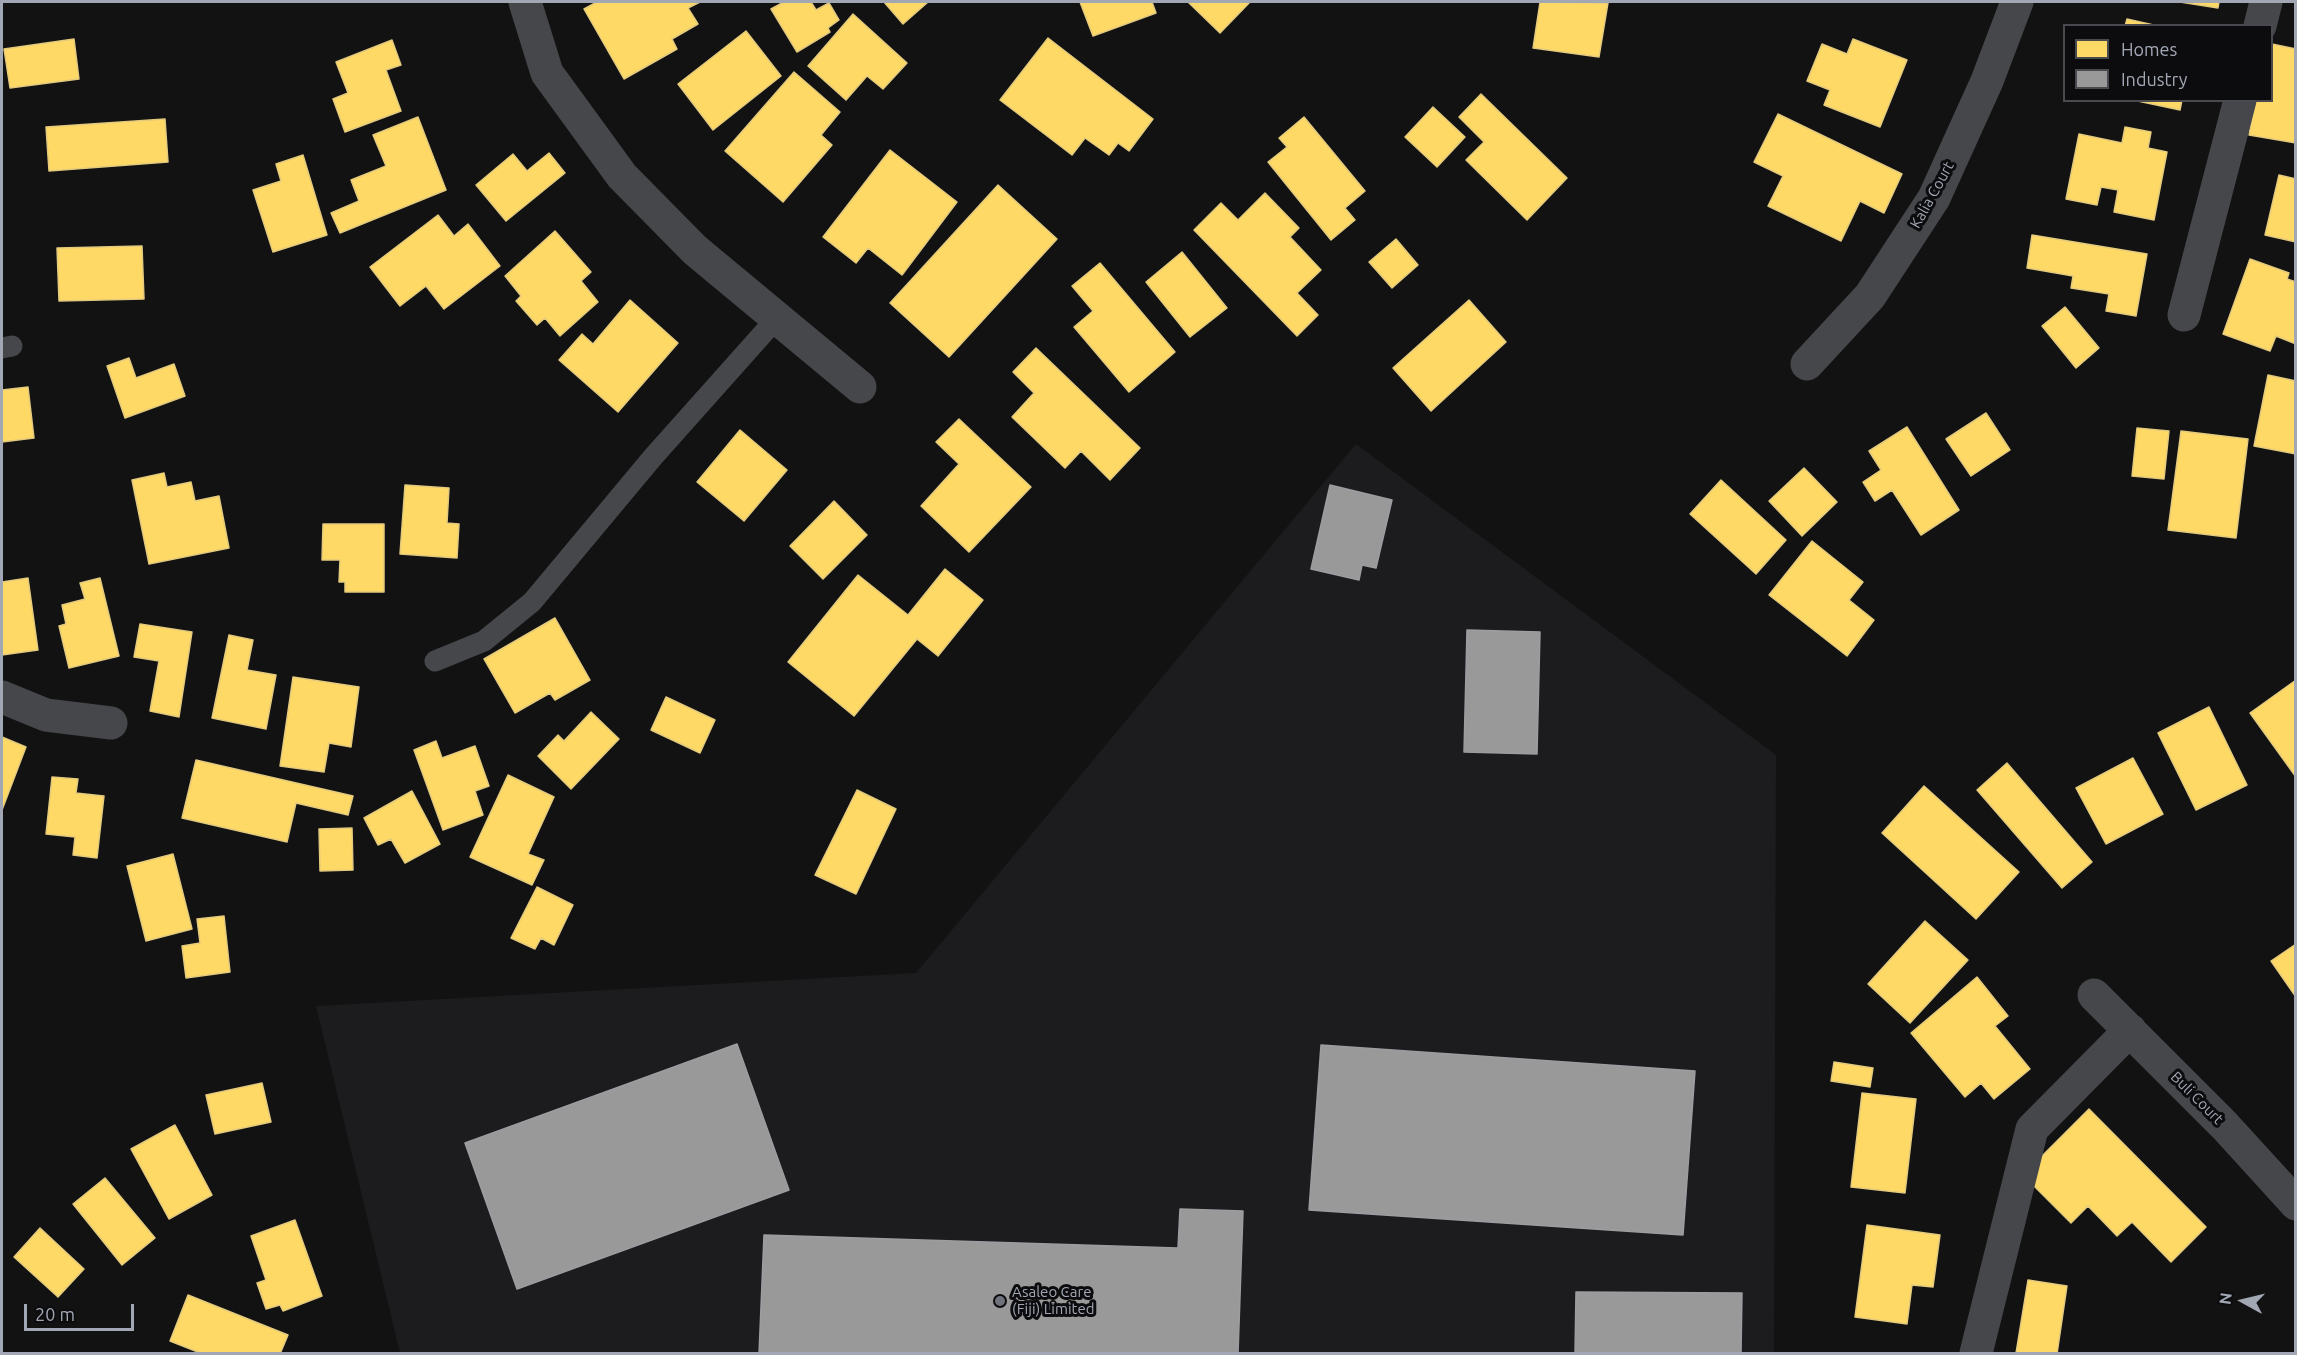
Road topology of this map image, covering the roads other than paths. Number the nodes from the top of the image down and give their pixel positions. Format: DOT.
graph roads {
  1 [pos="525,2"];
  2 [pos="2017,2"];
  3 [pos="2266,2"];
  4 [pos="2260,24"];
  5 [pos="2239,102"];
  6 [pos="2184,315"];
  7 [pos="776,319"];
  8 [pos="1807,364"];
  9 [pos="860,387"];
  10 [pos="435,661"];
  11 [pos="2,697"];
  12 [pos="111,723"];
  13 [pos="2094,995"];
  14 [pos="2130,1030"];
  15 [pos="2295,1204"];
  16 [pos="1976,1353"];
  1 -- 7 [label="street"];
  2 -- 8 [label="street, Kalia Court"];
  3 -- 4 [label="street"];
  5 -- 6 [label="street"];
  7 -- 9 [label="street"];
  7 -- 10 [label="lane"];
  11 -- 12 [label="street"];
  13 -- 14 [label="street, Buli Court"];
  14 -- 15 [label="street, Buli Court"];
  14 -- 16 [label="street"];
}
